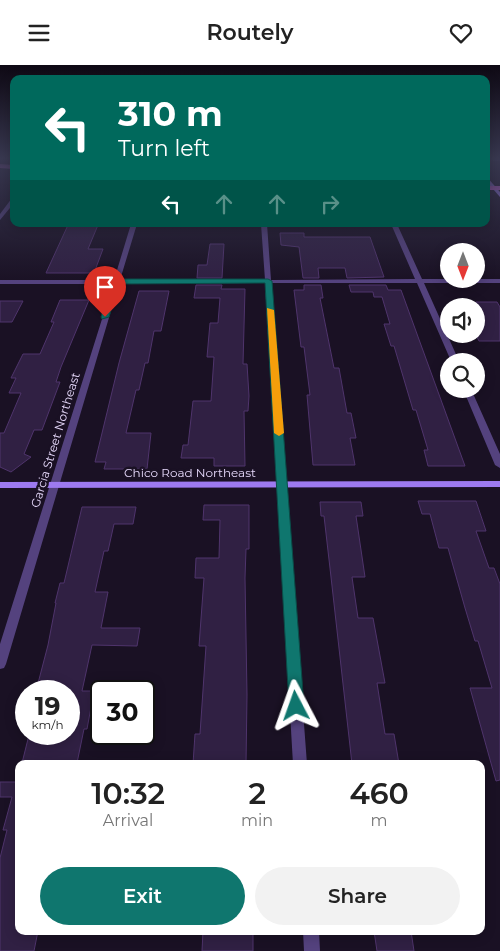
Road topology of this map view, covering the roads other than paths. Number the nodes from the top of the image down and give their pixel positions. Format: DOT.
graph roads {
  1 [pos="10,204"];
  2 [pos="0,218"];
  3 [pos="133,227"];
  4 [pos="264,227"];
  5 [pos="395,227"];
  6 [pos="268,281"];
  7 [pos="419,281"];
  8 [pos="500,281"];
  9 [pos="0,282"];
  10 [pos="116,282"];
  11 [pos="451,353"];
  12 [pos="471,398"];
  13 [pos="500,465"];
  14 [pos="282,483"];
  15 [pos="500,484"];
  16 [pos="0,485"];
  17 [pos="54,485"];
  18 [pos="0,664"];
  19 [pos="300,760"];
  20 [pos="310,935"];
  21 [pos="312,951"];
  1 -- 2 [label="street"];
  3 -- 10 [label="street, Garcia Street Northeast"];
  4 -- 6 [label="street"];
  5 -- 7 [label="street"];
  6 -- 7 [label="street"];
  6 -- 10 [label="street"];
  6 -- 14 [label="street"];
  7 -- 8 [label="street"];
  7 -- 11 [label="street"];
  9 -- 10 [label="street"];
  10 -- 17 [label="street, Garcia Street Northeast"];
  12 -- 13 [label="street"];
  14 -- 15 [label="street, Chico Road Northeast"];
  14 -- 17 [label="street, Chico Road Northeast"];
  14 -- 19 [label="street"];
  16 -- 17 [label="street, Chico Road Northeast"];
  17 -- 18 [label="street, Garcia Street Northeast"];
  20 -- 21 [label="street"];
}
